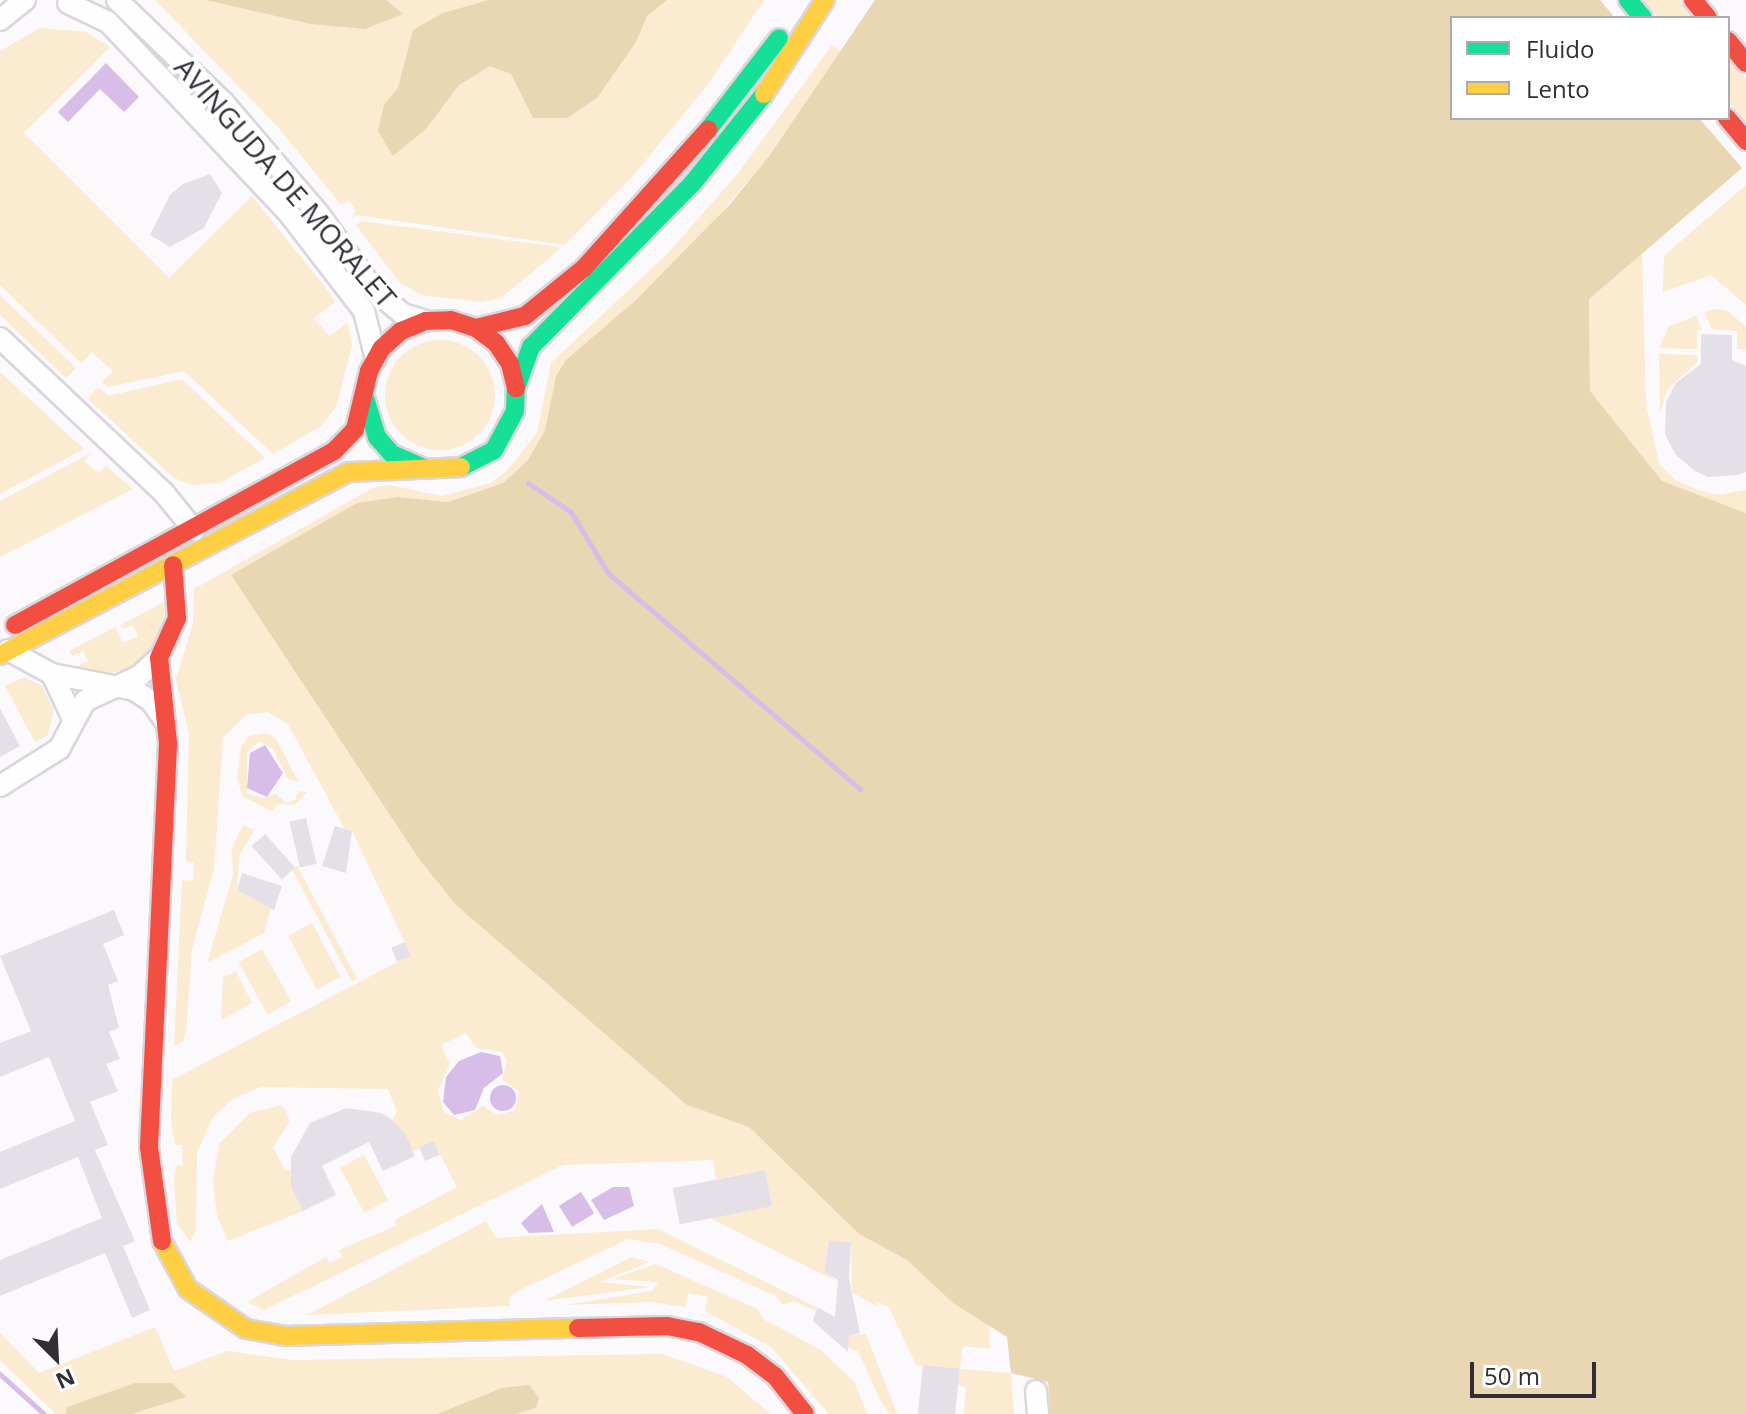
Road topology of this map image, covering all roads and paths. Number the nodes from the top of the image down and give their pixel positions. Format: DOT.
graph roads {
  1 [pos="25,0"];
  2 [pos="117,0"];
  3 [pos="803,0"];
  4 [pos="825,0"];
  5 [pos="1628,0"];
  6 [pos="1693,0"];
  7 [pos="65,1"];
  8 [pos="1641,16"];
  9 [pos="1706,16"];
  10 [pos="0,20"];
  11 [pos="1730,43"];
  12 [pos="1746,63"];
  13 [pos="1729,120"];
  14 [pos="1746,141"];
  15 [pos="426,321"];
  16 [pos="476,328"];
  17 [pos="0,338"];
  18 [pos="376,359"];
  19 [pos="516,388"];
  20 [pos="365,396"];
  21 [pos="431,471"];
  22 [pos="194,530"];
  23 [pos="173,565"];
  24 [pos="3,646"];
  25 [pos="159,658"];
  26 [pos="52,674"];
  27 [pos="116,683"];
  28 [pos="73,719"];
  29 [pos="167,724"];
  30 [pos="0,786"];
  31 [pos="1036,1391"];
  32 [pos="805,1414"];
  33 [pos="1038,1414"];
  1 -- 10 [label="street"];
  2 -- 15 [label="street, AVINGUDA DE MORALET"];
  3 -- 16 [label="main road"];
  4 -- 19 [label="main road"];
  5 -- 8 [label="main road"];
  6 -- 9 [label="main road"];
  7 -- 18 [label="street, AVINGUDA DE MORALET"];
  11 -- 12 [label="main road"];
  13 -- 14 [label="main road"];
  15 -- 16 [label="main road"];
  15 -- 18 [label="main road"];
  16 -- 19 [label="main road"];
  17 -- 22 [label="street"];
  18 -- 20 [label="main road"];
  19 -- 21 [label="main road"];
  20 -- 21 [label="main road"];
  20 -- 22 [label="main road"];
  21 -- 23 [label="main road"];
  22 -- 24 [label="main road"];
  23 -- 24 [label="main road"];
  23 -- 25 [label="main road"];
  24 -- 26 [label="street"];
  25 -- 27 [label="street"];
  25 -- 29 [label="main road"];
  26 -- 27 [label="street"];
  26 -- 28 [label="street"];
  27 -- 28 [label="street"];
  27 -- 29 [label="street"];
  28 -- 30 [label="street"];
  29 -- 32 [label="main road"];
  31 -- 33 [label="street"];
}
